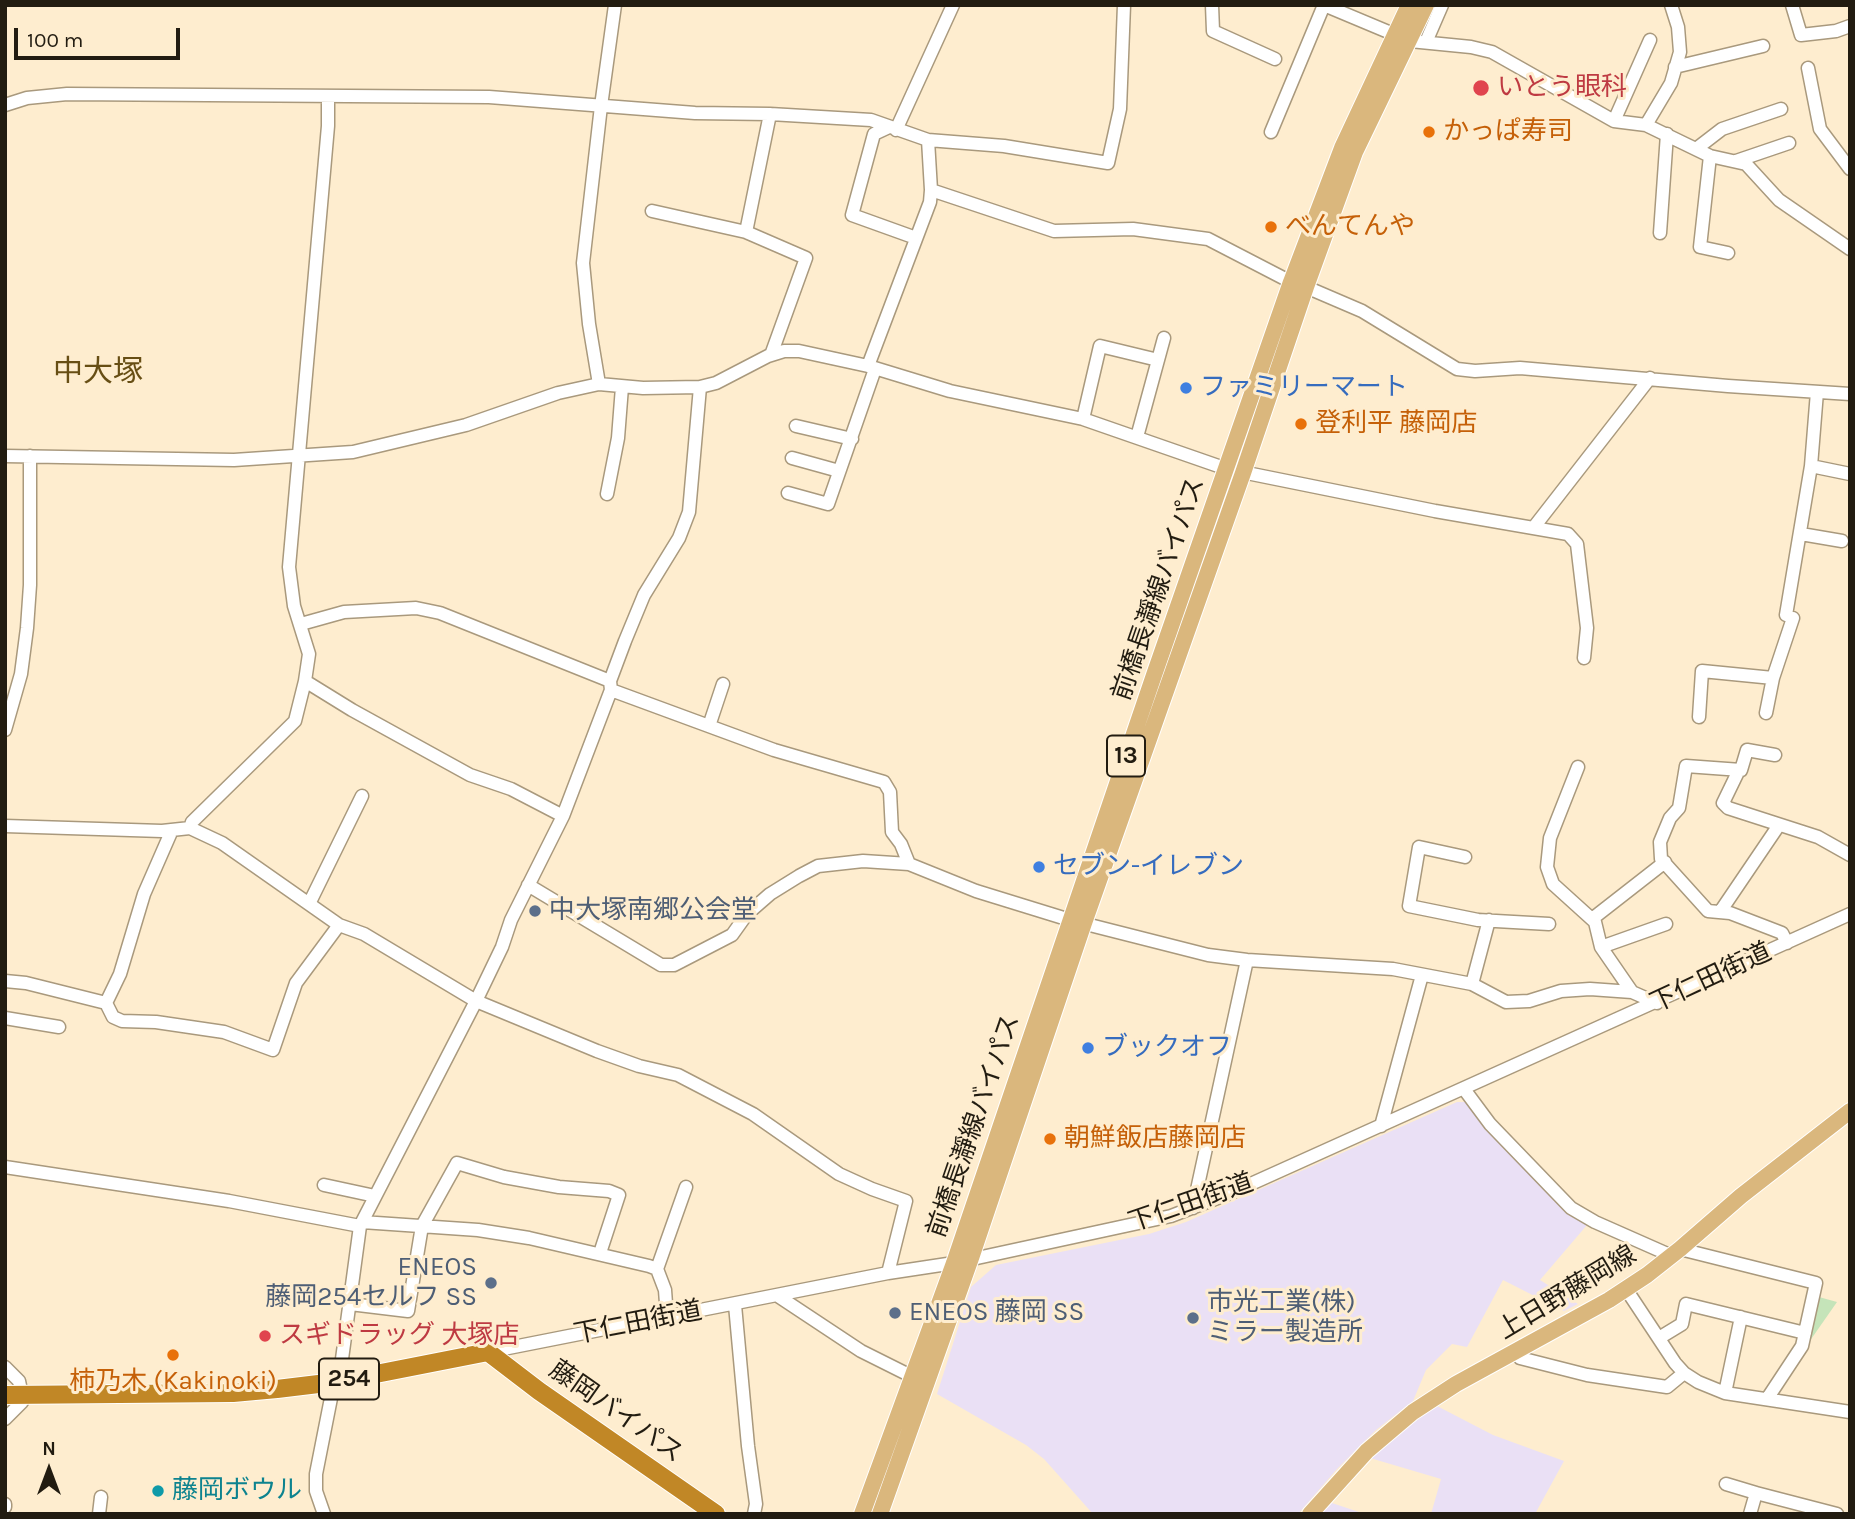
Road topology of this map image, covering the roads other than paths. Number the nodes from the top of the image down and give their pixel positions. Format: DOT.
graph roads {
  1 [pos="615,5"];
  2 [pos="953,5"];
  3 [pos="1124,5"];
  4 [pos="1212,5"];
  5 [pos="1409,5"];
  6 [pos="1426,5"];
  7 [pos="1442,5"];
  8 [pos="1671,5"];
  9 [pos="1792,5"];
  10 [pos="1332,7"];
  11 [pos="1850,26"];
  12 [pos="1410,40"];
  13 [pos="1650,40"];
  14 [pos="1763,46"];
  15 [pos="1275,59"];
  16 [pos="1675,67"];
  17 [pos="1808,68"];
  18 [pos="328,97"];
  19 [pos="5,105"];
  20 [pos="601,106"];
  21 [pos="1781,109"];
  22 [pos="770,114"];
  23 [pos="1614,121"];
  24 [pos="1646,125"];
  25 [pos="892,129"];
  26 [pos="1270,132"];
  27 [pos="1667,134"];
  28 [pos="928,140"];
  29 [pos="1789,143"];
  30 [pos="1696,149"];
  31 [pos="1710,156"];
  32 [pos="1735,162"];
  33 [pos="1850,169"];
  34 [pos="931,190"];
  35 [pos="652,211"];
  36 [pos="746,232"];
  37 [pos="1660,233"];
  38 [pos="916,238"];
  39 [pos="1850,249"];
  40 [pos="1728,253"];
  41 [pos="1298,285"];
  42 [pos="1164,338"];
  43 [pos="771,355"];
  44 [pos="1157,360"];
  45 [pos="872,368"];
  46 [pos="1650,378"];
  47 [pos="599,384"];
  48 [pos="622,387"];
  49 [pos="700,387"];
  50 [pos="1817,392"];
  51 [pos="1850,394"];
  52 [pos="1083,419"];
  53 [pos="796,426"];
  54 [pos="1137,437"];
  55 [pos="852,439"];
  56 [pos="299,454"];
  57 [pos="5,456"];
  58 [pos="30,456"];
  59 [pos="792,458"];
  60 [pos="1811,466"];
  61 [pos="839,471"];
  62 [pos="1235,471"];
  63 [pos="1850,474"];
  64 [pos="788,493"];
  65 [pos="607,494"];
  66 [pos="1534,527"];
  67 [pos="1801,534"];
  68 [pos="1842,541"];
  69 [pos="301,624"];
  70 [pos="1584,658"];
  71 [pos="1773,678"];
  72 [pos="305,681"];
  73 [pos="723,684"];
  74 [pos="611,685"];
  75 [pos="1766,713"];
  76 [pos="1699,717"];
  77 [pos="709,726"];
  78 [pos="5,730"];
  79 [pos="1775,755"];
  80 [pos="1578,767"];
  81 [pos="1739,770"];
  82 [pos="362,796"];
  83 [pos="563,816"];
  84 [pos="1779,825"];
  85 [pos="5,826"];
  86 [pos="190,828"];
  87 [pos="172,830"];
  88 [pos="1850,855"];
  89 [pos="1465,857"];
  90 [pos="1665,862"];
  91 [pos="909,864"];
  92 [pos="528,885"];
  93 [pos="309,904"];
  94 [pos="1720,912"];
  95 [pos="1850,914"];
  96 [pos="1592,919"];
  97 [pos="1489,920"];
  98 [pos="1077,922"];
  99 [pos="1549,924"];
  100 [pos="1666,924"];
  101 [pos="339,925"];
  102 [pos="1787,943"];
  103 [pos="1601,947"];
  104 [pos="1247,960"];
  105 [pos="1422,975"];
  106 [pos="5,981"];
  107 [pos="1472,984"];
  108 [pos="1632,992"];
  109 [pos="476,1001"];
  110 [pos="106,1003"];
  111 [pos="1657,1003"];
  112 [pos="5,1018"];
  113 [pos="59,1027"];
  114 [pos="1464,1089"];
  115 [pos="1850,1111"];
  116 [pos="1381,1126"];
  117 [pos="5,1167"];
  118 [pos="324,1185"];
  119 [pos="686,1186"];
  120 [pos="375,1196"];
  121 [pos="1193,1208"];
  122 [pos="361,1224"];
  123 [pos="422,1226"];
  124 [pos="1676,1252"];
  125 [pos="600,1253"];
  126 [pos="971,1258"];
  127 [pos="954,1263"];
  128 [pos="657,1269"];
  129 [pos="888,1273"];
  130 [pos="1626,1289"];
  131 [pos="778,1296"];
  132 [pos="350,1304"];
  133 [pos="734,1305"];
  134 [pos="667,1317"];
  135 [pos="1741,1317"];
  136 [pos="1805,1333"];
  137 [pos="1659,1338"];
  138 [pos="488,1352"];
  139 [pos="1516,1353"];
  140 [pos="5,1367"];
  141 [pos="1684,1373"];
  142 [pos="911,1376"];
  143 [pos="335,1382"];
  144 [pos="1725,1392"];
  145 [pos="14,1395"];
  146 [pos="1767,1399"];
  147 [pos="1850,1412"];
  148 [pos="5,1419"];
  149 [pos="1726,1484"];
  150 [pos="1756,1493"];
  151 [pos="102,1497"];
  152 [pos="1850,1506"];
  153 [pos="99,1514"];
  154 [pos="324,1514"];
  155 [pos="716,1514"];
  156 [pos="754,1514"];
  157 [pos="862,1514"];
  158 [pos="880,1514"];
  159 [pos="1310,1514"];
  160 [pos="1750,1514"];
  161 [pos="1838,1514"];
  1 -- 20 [label="street"];
  2 -- 25 [label="street"];
  3 -- 28 [label="street"];
  4 -- 15 [label="street"];
  5 -- 12 [label="main road, 前橋長瀞線バイパス / 13"];
  6 -- 12 [label="main road, 前橋長瀞線バイパス / 13"];
  7 -- 12 [label="street"];
  8 -- 16 [label="street"];
  9 -- 11 [label="street"];
  10 -- 12 [label="street"];
  10 -- 26 [label="street"];
  12 -- 23 [label="street"];
  12 -- 41 [label="main road, 前橋長瀞線バイパス / 13"];
  13 -- 23 [label="street"];
  14 -- 16 [label="street"];
  16 -- 24 [label="street"];
  17 -- 33 [label="street"];
  18 -- 19 [label="street"];
  18 -- 20 [label="street"];
  18 -- 56 [label="street"];
  20 -- 22 [label="street"];
  20 -- 47 [label="street"];
  21 -- 30 [label="street"];
  22 -- 25 [label="street"];
  22 -- 36 [label="street"];
  23 -- 24 [label="street"];
  24 -- 27 [label="street"];
  25 -- 28 [label="street"];
  25 -- 38 [label="street"];
  27 -- 30 [label="street"];
  27 -- 37 [label="street"];
  28 -- 34 [label="street"];
  29 -- 32 [label="street"];
  30 -- 31 [label="street"];
  31 -- 32 [label="street"];
  31 -- 40 [label="street"];
  32 -- 39 [label="street"];
  34 -- 38 [label="street"];
  34 -- 41 [label="street"];
  35 -- 36 [label="street"];
  36 -- 43 [label="street"];
  38 -- 45 [label="street"];
  41 -- 46 [label="street"];
  41 -- 62 [label="main road, 前橋長瀞線バイパス / 13"];
  42 -- 44 [label="street"];
  43 -- 45 [label="street"];
  43 -- 49 [label="street"];
  44 -- 52 [label="street"];
  44 -- 54 [label="street"];
  45 -- 52 [label="street"];
  45 -- 55 [label="street"];
  46 -- 50 [label="street"];
  46 -- 66 [label="street"];
  47 -- 48 [label="street"];
  47 -- 56 [label="street"];
  48 -- 49 [label="street"];
  48 -- 65 [label="street"];
  49 -- 74 [label="street"];
  50 -- 51 [label="street"];
  50 -- 60 [label="street"];
  52 -- 54 [label="street"];
  53 -- 55 [label="street"];
  54 -- 62 [label="street"];
  55 -- 61 [label="street"];
  56 -- 58 [label="street"];
  56 -- 69 [label="street"];
  57 -- 58 [label="street"];
  58 -- 78 [label="street"];
  59 -- 61 [label="street"];
  60 -- 63 [label="street"];
  60 -- 67 [label="street"];
  61 -- 64 [label="street"];
  62 -- 66 [label="street"];
  62 -- 98 [label="main road, 前橋長瀞線バイパス / 13"];
  66 -- 70 [label="street"];
  67 -- 68 [label="street"];
  67 -- 71 [label="street"];
  69 -- 72 [label="street"];
  69 -- 74 [label="street"];
  71 -- 75 [label="street"];
  71 -- 76 [label="street"];
  72 -- 83 [label="street"];
  72 -- 86 [label="street"];
  73 -- 77 [label="street"];
  74 -- 77 [label="street"];
  74 -- 83 [label="street"];
  77 -- 91 [label="street"];
  79 -- 81 [label="street"];
  80 -- 96 [label="street"];
  81 -- 84 [label="street"];
  81 -- 90 [label="street"];
  82 -- 93 [label="street"];
  83 -- 92 [label="street"];
  84 -- 88 [label="street"];
  84 -- 94 [label="street"];
  85 -- 87 [label="street"];
  86 -- 87 [label="street"];
  86 -- 93 [label="street"];
  87 -- 110 [label="street"];
  89 -- 97 [label="street"];
  90 -- 94 [label="street"];
  90 -- 96 [label="street"];
  91 -- 92 [label="street"];
  91 -- 98 [label="street"];
  92 -- 109 [label="street"];
  93 -- 101 [label="street"];
  94 -- 102 [label="street"];
  95 -- 102 [label="street, 下仁田街道"];
  96 -- 103 [label="street"];
  97 -- 99 [label="street"];
  97 -- 107 [label="street"];
  98 -- 104 [label="street"];
  98 -- 126 [label="main road, 前橋長瀞線バイパス / 13"];
  98 -- 127 [label="main road, 前橋長瀞線バイパス / 13"];
  100 -- 103 [label="street"];
  101 -- 109 [label="street"];
  101 -- 110 [label="street"];
  102 -- 111 [label="street, 下仁田街道"];
  103 -- 108 [label="street"];
  104 -- 105 [label="street"];
  104 -- 121 [label="street"];
  105 -- 107 [label="street"];
  105 -- 116 [label="street"];
  106 -- 110 [label="street"];
  107 -- 108 [label="street"];
  108 -- 111 [label="street"];
  109 -- 120 [label="street"];
  109 -- 129 [label="street"];
  111 -- 114 [label="street, 下仁田街道"];
  112 -- 113 [label="street"];
  114 -- 116 [label="street, 下仁田街道"];
  114 -- 124 [label="street"];
  115 -- 124 [label="main road, 上日野藤岡線"];
  116 -- 121 [label="street, 下仁田街道"];
  117 -- 122 [label="street"];
  118 -- 120 [label="street"];
  119 -- 128 [label="street"];
  120 -- 122 [label="street"];
  121 -- 126 [label="street, 下仁田街道"];
  122 -- 123 [label="street"];
  122 -- 132 [label="street"];
  123 -- 125 [label="street"];
  123 -- 125 [label="street"];
  123 -- 132 [label="street"];
  124 -- 130 [label="main road, 上日野藤岡線"];
  124 -- 136 [label="street"];
  125 -- 128 [label="street"];
  126 -- 127 [label="street, 下仁田街道"];
  126 -- 158 [label="main road, 前橋長瀞線バイパス / 13"];
  127 -- 129 [label="street, 下仁田街道"];
  127 -- 142 [label="main road, 前橋長瀞線バイパス / 13"];
  128 -- 134 [label="street"];
  129 -- 131 [label="street, 下仁田街道"];
  130 -- 137 [label="street"];
  130 -- 139 [label="main road, 上日野藤岡線"];
  131 -- 133 [label="street, 下仁田街道"];
  131 -- 142 [label="street"];
  132 -- 143 [label="street"];
  133 -- 134 [label="street, 下仁田街道"];
  133 -- 156 [label="street"];
  134 -- 138 [label="street, 下仁田街道"];
  135 -- 136 [label="street"];
  135 -- 137 [label="street"];
  135 -- 144 [label="street"];
  136 -- 146 [label="street"];
  137 -- 141 [label="street"];
  138 -- 143 [label="highway, 254"];
  138 -- 155 [label="highway, 藤岡バイパス"];
  139 -- 141 [label="street"];
  139 -- 159 [label="main road, 上日野藤岡線"];
  140 -- 145 [label="street"];
  141 -- 144 [label="street"];
  142 -- 157 [label="main road, 前橋長瀞線バイパス / 13"];
  143 -- 145 [label="highway, 254"];
  143 -- 154 [label="street"];
  144 -- 146 [label="street"];
  145 -- 148 [label="street"];
  146 -- 147 [label="street"];
  149 -- 150 [label="street"];
  150 -- 160 [label="street"];
  150 -- 161 [label="street"];
  151 -- 153 [label="street"];
  152 -- 161 [label="street"];
}
